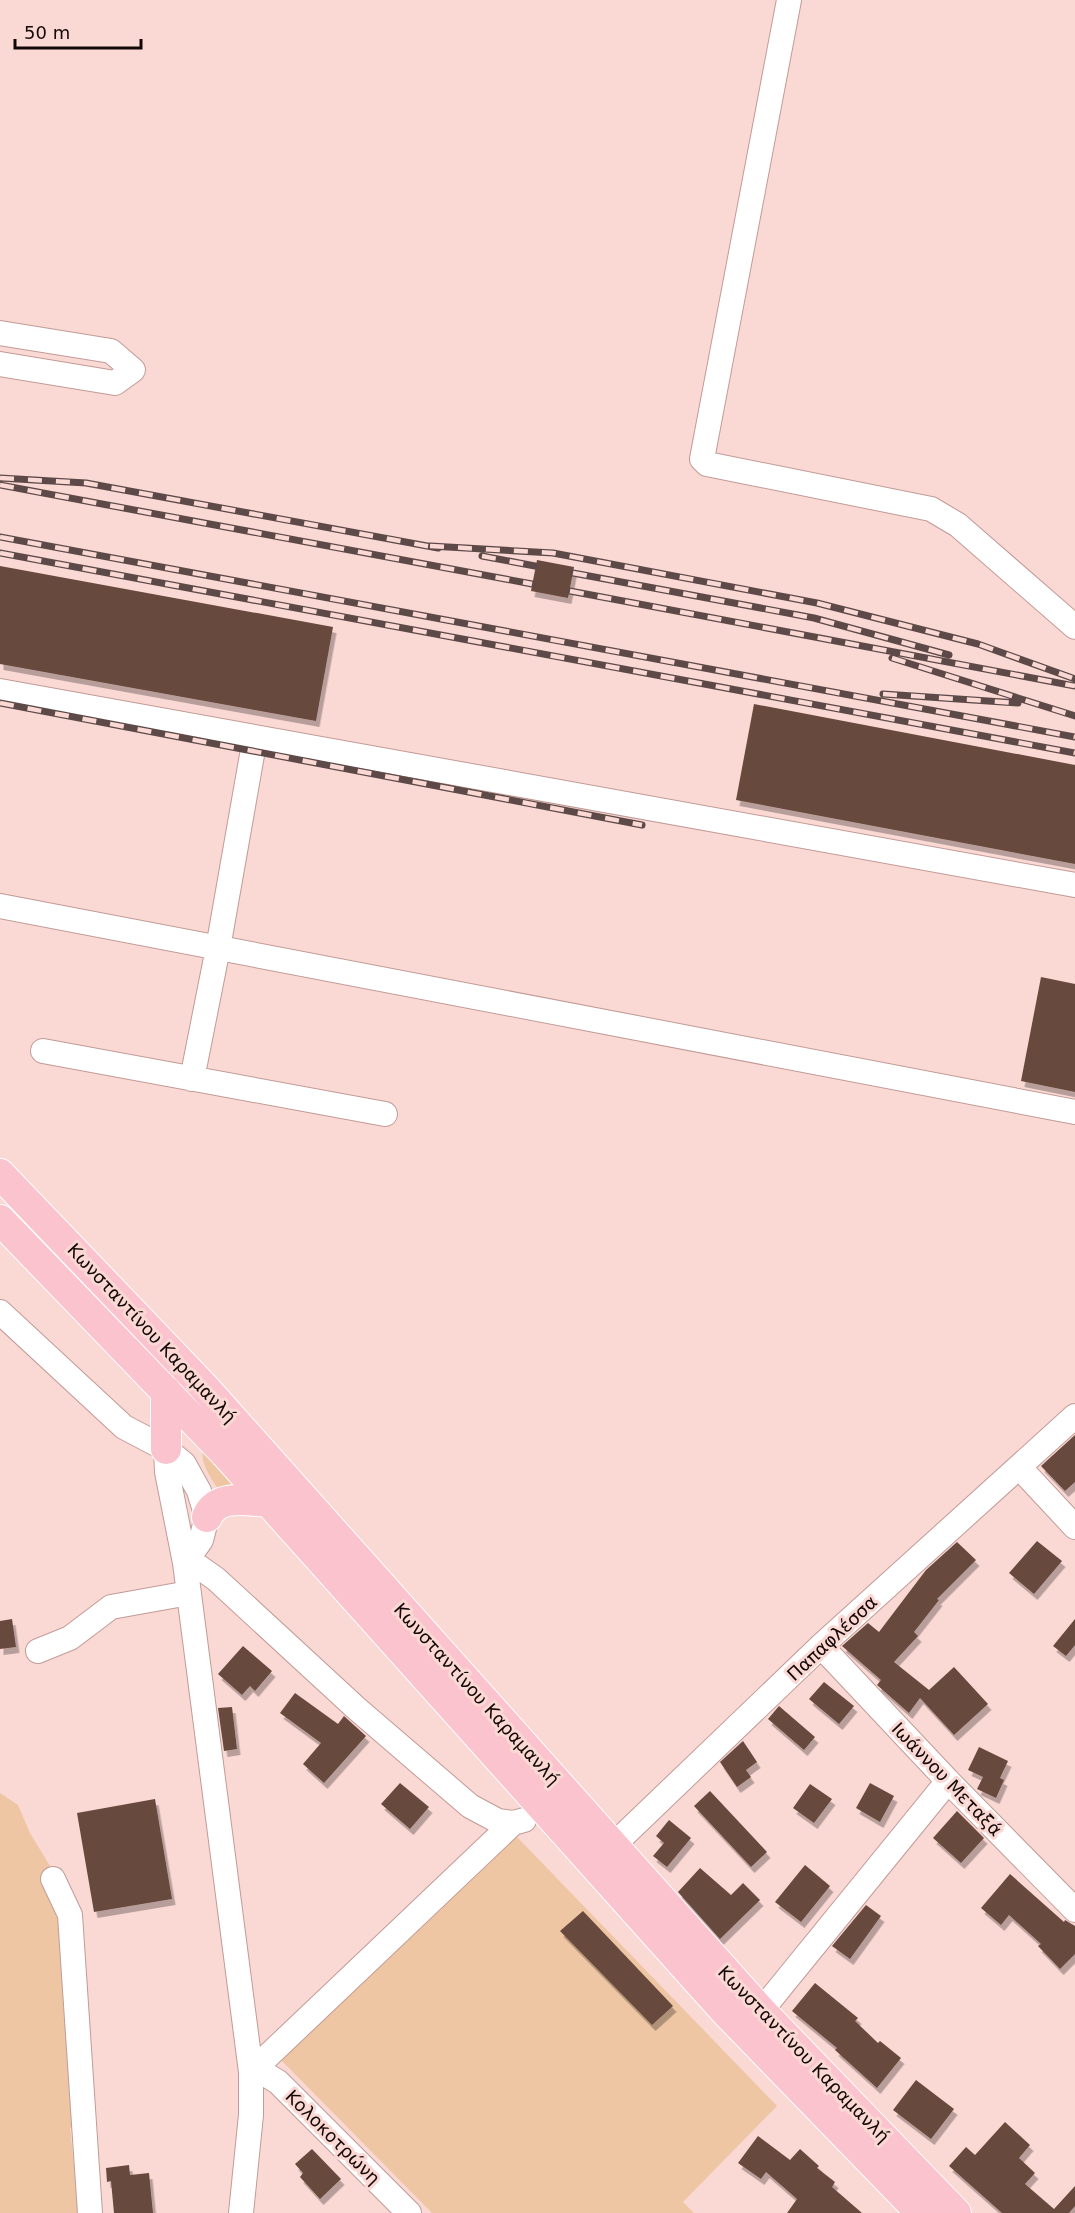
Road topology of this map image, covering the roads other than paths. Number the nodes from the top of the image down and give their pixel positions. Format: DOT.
graph roads {
  1 [pos="789,0"];
  2 [pos="0,333"];
  3 [pos="0,364"];
  4 [pos="1075,627"];
  5 [pos="0,691"];
  6 [pos="255,738"];
  7 [pos="1075,885"];
  8 [pos="0,906"];
  9 [pos="219,948"];
  10 [pos="43,1051"];
  11 [pos="192,1078"];
  12 [pos="1075,1112"];
  13 [pos="385,1114"];
  14 [pos="0,1174"];
  15 [pos="0,1220"];
  16 [pos="0,1312"];
  17 [pos="166,1391"];
  18 [pos="1075,1416"];
  19 [pos="166,1449"];
  20 [pos="1019,1467"];
  21 [pos="270,1502"];
  22 [pos="207,1517"];
  23 [pos="1075,1527"];
  24 [pos="185,1563"];
  25 [pos="189,1593"];
  26 [pos="821,1646"];
  27 [pos="38,1650"];
  28 [pos="948,1781"];
  29 [pos="547,1814"];
  30 [pos="513,1823"];
  31 [pos="602,1855"];
  32 [pos="53,1880"];
  33 [pos="1075,1910"];
  34 [pos="760,2012"];
  35 [pos="251,2072"];
  36 [pos="90,2213"];
  37 [pos="241,2213"];
  38 [pos="409,2213"];
  39 [pos="921,2213"];
  40 [pos="956,2213"];
  1 -- 4 [label="street"];
  2 -- 3 [label="street"];
  5 -- 6 [label="street"];
  6 -- 7 [label="street"];
  6 -- 9 [label="street"];
  8 -- 9 [label="street"];
  9 -- 11 [label="street"];
  9 -- 12 [label="street"];
  10 -- 11 [label="street"];
  11 -- 13 [label="street"];
  14 -- 31 [label="main road, Κωνσταντίνου Καραμανλή"];
  15 -- 17 [label="main road, Κωνσταντίνου Καραμανλή"];
  16 -- 19 [label="street"];
  17 -- 19 [label="main road"];
  17 -- 21 [label="main road, Κωνσταντίνου Καραμανλή"];
  18 -- 20 [label="street, Παπαφλέσσα"];
  19 -- 22 [label="street"];
  19 -- 24 [label="street"];
  20 -- 23 [label="street"];
  20 -- 26 [label="street, Παπαφλέσσα"];
  21 -- 22 [label="main road"];
  21 -- 29 [label="main road, Κωνσταντίνου Καραμανλή"];
  22 -- 24 [label="street"];
  24 -- 25 [label="street"];
  24 -- 30 [label="street"];
  25 -- 27 [label="street"];
  25 -- 35 [label="street"];
  26 -- 28 [label="street, Ιωάννου Μεταξά"];
  26 -- 31 [label="street, Παπαφλέσσα"];
  28 -- 33 [label="street, Ιωάννου Μεταξά"];
  28 -- 34 [label="street"];
  29 -- 30 [label="street"];
  29 -- 31 [label="main road, Κωνσταντίνου Καραμανλή"];
  30 -- 35 [label="street"];
  31 -- 34 [label="main road, Κωνσταντίνου Καραμανλή"];
  31 -- 39 [label="main road, Κωνσταντίνου Καραμανλή"];
  32 -- 36 [label="street"];
  34 -- 40 [label="main road, Κωνσταντίνου Καραμανλή"];
  35 -- 37 [label="street"];
  35 -- 38 [label="street, Κολοκοτρώνη"];
}
